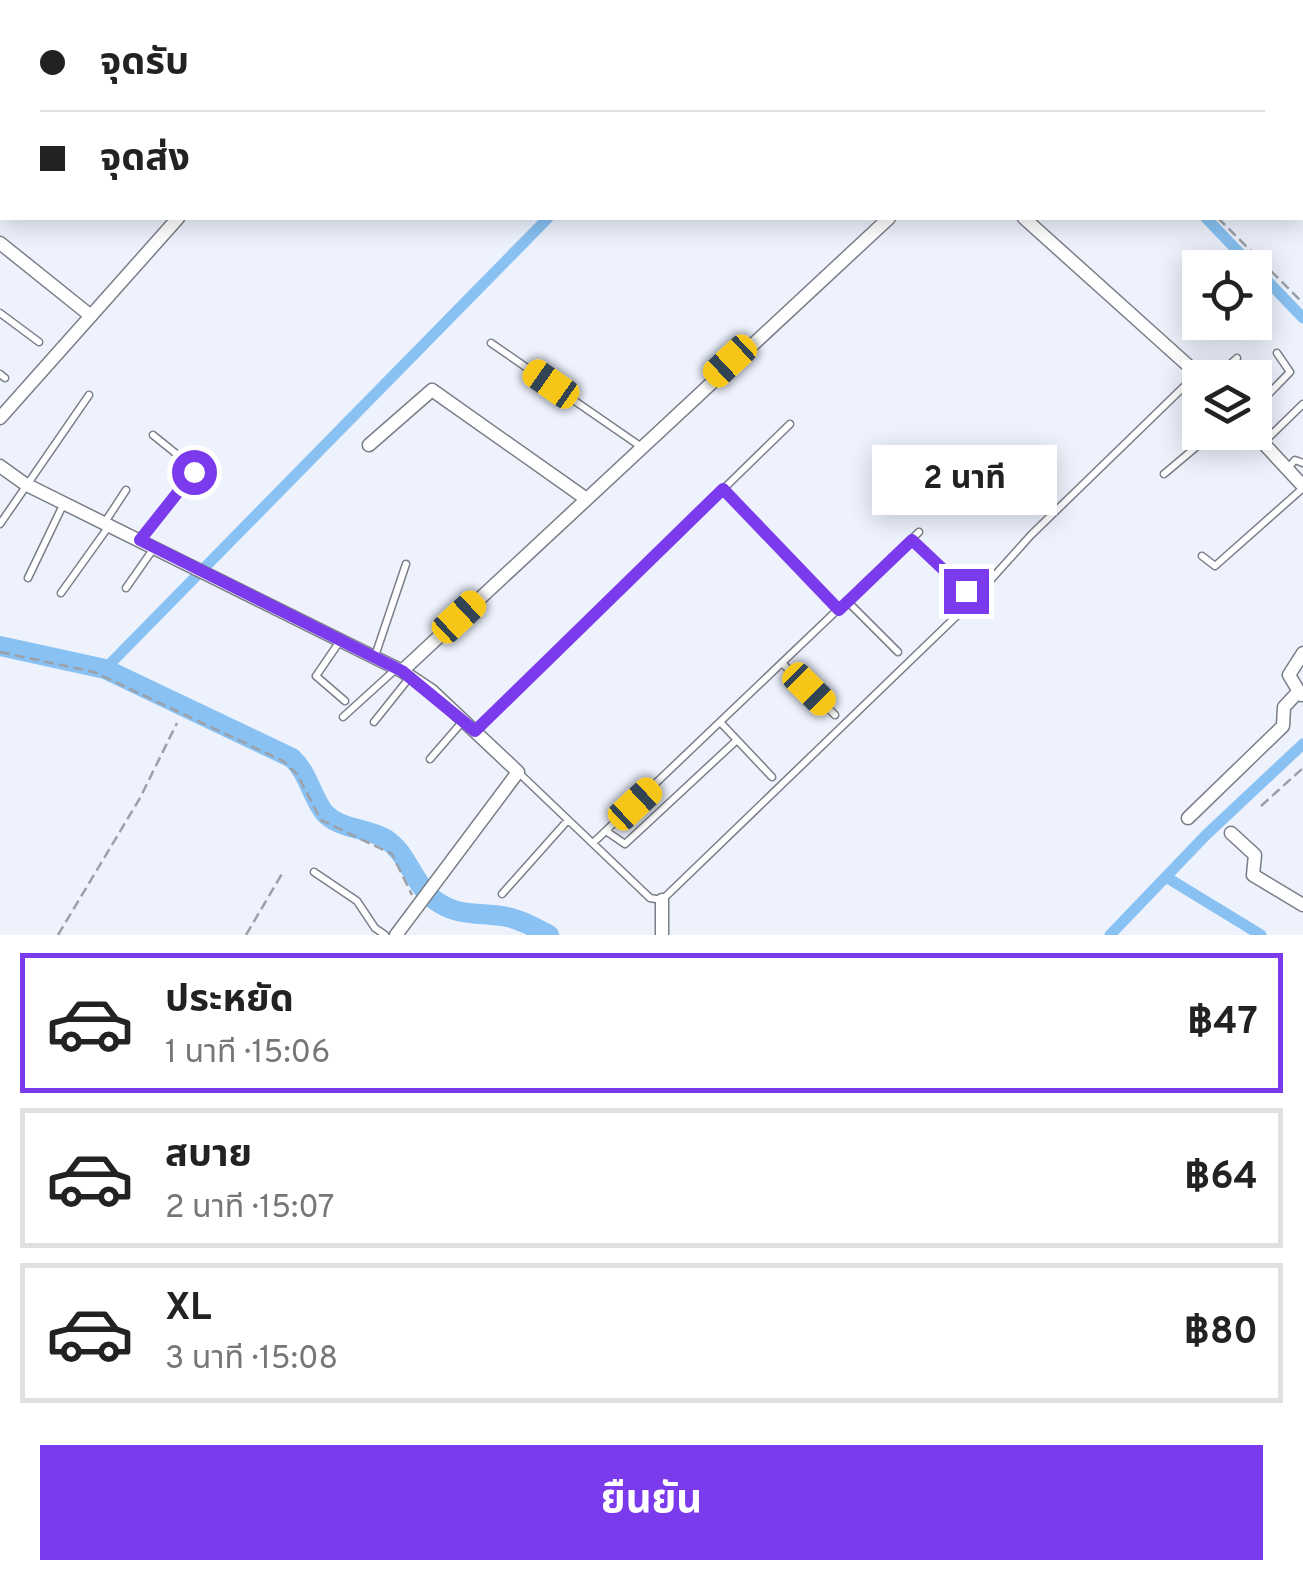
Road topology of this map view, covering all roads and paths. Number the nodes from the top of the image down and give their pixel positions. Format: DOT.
graph roads {
  1 [pos="176,220"];
  2 [pos="888,220"];
  3 [pos="1026,220"];
  4 [pos="1220,220"];
  5 [pos="0,242"];
  6 [pos="1303,303"];
  7 [pos="0,312"];
  8 [pos="91,316"];
  9 [pos="39,342"];
  10 [pos="491,343"];
  11 [pos="1277,353"];
  12 [pos="1238,358"];
  13 [pos="1183,360"];
  14 [pos="1236,360"];
  15 [pos="1272,391"];
  16 [pos="1182,392"];
  17 [pos="89,394"];
  18 [pos="1303,404"];
  19 [pos="0,418"];
  20 [pos="790,424"];
  21 [pos="1272,427"];
  22 [pos="153,435"];
  23 [pos="369,445"];
  24 [pos="640,446"];
  25 [pos="1193,450"];
  26 [pos="1270,450"];
  27 [pos="1303,463"];
  28 [pos="0,466"];
  29 [pos="1288,469"];
  30 [pos="1164,474"];
  31 [pos="25,484"];
  32 [pos="1303,487"];
  33 [pos="723,489"];
  34 [pos="126,490"];
  35 [pos="585,498"];
  36 [pos="64,503"];
  37 [pos="0,524"];
  38 [pos="107,524"];
  39 [pos="920,532"];
  40 [pos="140,540"];
  41 [pos="912,540"];
  42 [pos="154,548"];
  43 [pos="1202,556"];
  44 [pos="406,564"];
  45 [pos="28,578"];
  46 [pos="126,588"];
  47 [pos="966,591"];
  48 [pos="61,593"];
  49 [pos="848,602"];
  50 [pos="839,610"];
  51 [pos="341,640"];
  52 [pos="0,652"];
  53 [pos="898,652"];
  54 [pos="1303,652"];
  55 [pos="375,657"];
  56 [pos="783,664"];
  57 [pos="403,672"];
  58 [pos="1301,694"];
  59 [pos="345,701"];
  60 [pos="836,715"];
  61 [pos="343,717"];
  62 [pos="464,720"];
  63 [pos="374,722"];
  64 [pos="720,723"];
  65 [pos="177,724"];
  66 [pos="475,731"];
  67 [pos="737,740"];
  68 [pos="430,759"];
  69 [pos="1303,768"];
  70 [pos="518,772"];
  71 [pos="772,777"];
  72 [pos="1261,806"];
  73 [pos="1188,818"];
  74 [pos="568,820"];
  75 [pos="606,831"];
  76 [pos="1231,833"];
  77 [pos="593,843"];
  78 [pos="283,872"];
  79 [pos="314,872"];
  80 [pos="502,894"];
  81 [pos="413,896"];
  82 [pos="662,900"];
  83 [pos="1303,905"];
  84 [pos="58,935"];
  85 [pos="246,935"];
  86 [pos="385,935"];
  87 [pos="396,935"];
  88 [pos="662,935"];
  1 -- 8 [label="street"];
  2 -- 24 [label="street"];
  3 -- 13 [label="street"];
  4 -- 6 [label="path"];
  5 -- 8 [label="street"];
  7 -- 9 [label="lane"];
  8 -- 19 [label="street"];
  10 -- 24 [label="lane"];
  11 -- 15 [label="lane"];
  12 -- 14 [label="lane"];
  16 -- 82 [label="lane"];
  17 -- 31 [label="lane"];
  18 -- 21 [label="lane"];
  20 -- 33 [label="lane"];
  22 -- 40 [label="lane"];
  23 -- 35 [label="street"];
  24 -- 35 [label="street"];
  25 -- 30 [label="lane"];
  26 -- 29 [label="street"];
  27 -- 29 [label="lane"];
  28 -- 31 [label="street"];
  29 -- 32 [label="street"];
  31 -- 36 [label="street"];
  31 -- 37 [label="lane"];
  32 -- 43 [label="lane"];
  33 -- 50 [label="lane"];
  33 -- 66 [label="lane"];
  34 -- 38 [label="lane"];
  35 -- 57 [label="street"];
  36 -- 38 [label="street"];
  36 -- 45 [label="lane"];
  38 -- 40 [label="street"];
  38 -- 48 [label="lane"];
  39 -- 41 [label="lane"];
  40 -- 42 [label="street"];
  41 -- 47 [label="lane"];
  41 -- 49 [label="lane"];
  42 -- 46 [label="lane"];
  42 -- 51 [label="street"];
  44 -- 55 [label="lane"];
  49 -- 50 [label="lane"];
  49 -- 53 [label="lane"];
  50 -- 56 [label="lane"];
  51 -- 55 [label="street"];
  51 -- 59 [label="lane"];
  52 -- 81 [label="path"];
  54 -- 58 [label="street"];
  55 -- 57 [label="street"];
  56 -- 60 [label="lane"];
  56 -- 64 [label="lane"];
  57 -- 61 [label="lane"];
  57 -- 62 [label="street"];
  57 -- 63 [label="lane"];
  58 -- 73 [label="street"];
  62 -- 66 [label="street"];
  62 -- 68 [label="lane"];
  64 -- 67 [label="lane"];
  64 -- 75 [label="lane"];
  65 -- 84 [label="path"];
  66 -- 70 [label="street"];
  67 -- 71 [label="lane"];
  67 -- 75 [label="lane"];
  69 -- 72 [label="path"];
  70 -- 74 [label="lane"];
  70 -- 87 [label="street"];
  74 -- 77 [label="lane"];
  74 -- 80 [label="lane"];
  75 -- 77 [label="lane"];
  76 -- 83 [label="street"];
  77 -- 82 [label="lane"];
  78 -- 85 [label="path"];
  79 -- 86 [label="lane"];
  82 -- 88 [label="street"];
}
